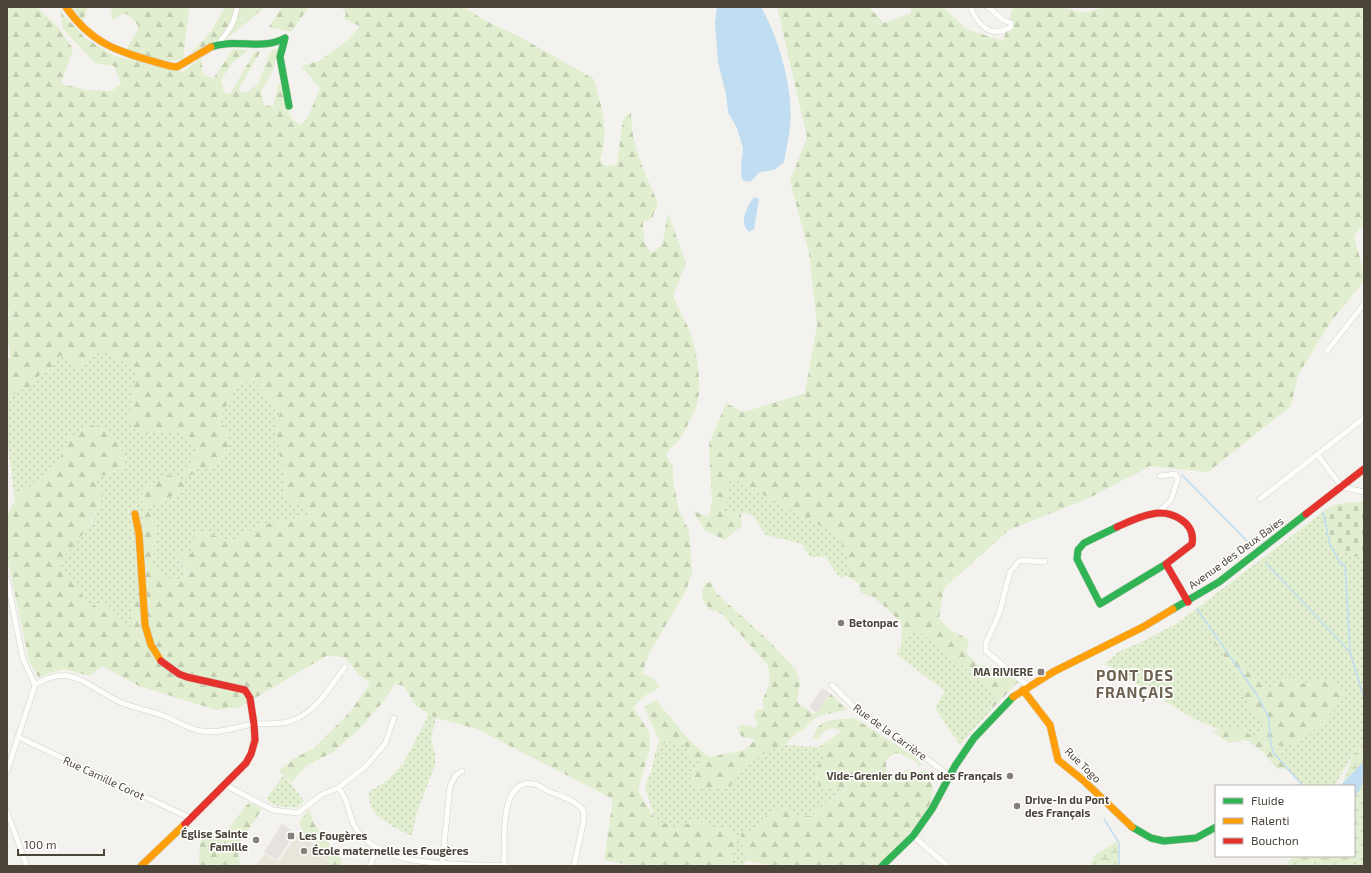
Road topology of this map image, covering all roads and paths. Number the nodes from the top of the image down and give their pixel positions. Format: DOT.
graph roads {
  1 [pos="66,7"];
  2 [pos="237,7"];
  3 [pos="970,7"];
  4 [pos="988,7"];
  5 [pos="218,44"];
  6 [pos="289,106"];
  7 [pos="1364,304"];
  8 [pos="1327,350"];
  9 [pos="1364,418"];
  10 [pos="1317,454"];
  11 [pos="1364,469"];
  12 [pos="1160,476"];
  13 [pos="1342,487"];
  14 [pos="1364,492"];
  15 [pos="1260,499"];
  16 [pos="1158,513"];
  17 [pos="134,514"];
  18 [pos="1045,561"];
  19 [pos="1166,564"];
  20 [pos="7,579"];
  21 [pos="1188,602"];
  22 [pos="344,667"];
  23 [pos="35,685"];
  24 [pos="832,685"];
  25 [pos="1026,690"];
  26 [pos="394,718"];
  27 [pos="254,724"];
  28 [pos="18,737"];
  29 [pos="7,771"];
  30 [pos="462,771"];
  31 [pos="950,776"];
  32 [pos="226,785"];
  33 [pos="338,788"];
  34 [pos="7,812"];
  35 [pos="190,818"];
  36 [pos="1215,827"];
  37 [pos="913,836"];
  38 [pos="377,849"];
  39 [pos="442,864"];
  40 [pos="27,866"];
  41 [pos="141,866"];
  42 [pos="370,866"];
  43 [pos="506,866"];
  44 [pos="574,866"];
  45 [pos="882,866"];
  46 [pos="948,866"];
  1 -- 5 [label="street"];
  2 -- 5 [label="street"];
  3 -- 4 [label="street"];
  5 -- 6 [label="street"];
  7 -- 8 [label="street"];
  9 -- 10 [label="street"];
  10 -- 13 [label="street"];
  10 -- 15 [label="street"];
  11 -- 13 [label="street, Avenue des Deux Baies"];
  12 -- 16 [label="street"];
  13 -- 14 [label="street"];
  13 -- 21 [label="street, Avenue des Deux Baies"];
  16 -- 19 [label="street"];
  16 -- 19 [label="street"];
  17 -- 27 [label="street"];
  18 -- 25 [label="street"];
  19 -- 21 [label="street"];
  20 -- 23 [label="street"];
  21 -- 25 [label="street, Avenue des Deux Baies"];
  22 -- 27 [label="street"];
  23 -- 27 [label="street"];
  23 -- 28 [label="street"];
  24 -- 31 [label="street, Rue de la Carrière"];
  25 -- 31 [label="street, Avenue des Deux Baies"];
  25 -- 36 [label="street, Rue Togo"];
  26 -- 33 [label="street"];
  27 -- 32 [label="street"];
  28 -- 29 [label="street"];
  28 -- 35 [label="street, Rue Camille Corot"];
  30 -- 39 [label="street"];
  31 -- 37 [label="street, Avenue des Deux Baies"];
  32 -- 33 [label="street"];
  32 -- 35 [label="street"];
  33 -- 38 [label="street"];
  34 -- 40 [label="street"];
  35 -- 41 [label="street"];
  37 -- 45 [label="street, Avenue des Deux Baies"];
  37 -- 46 [label="street"];
  38 -- 39 [label="street"];
  38 -- 42 [label="street"];
  39 -- 43 [label="street"];
  43 -- 44 [label="street"];
}
